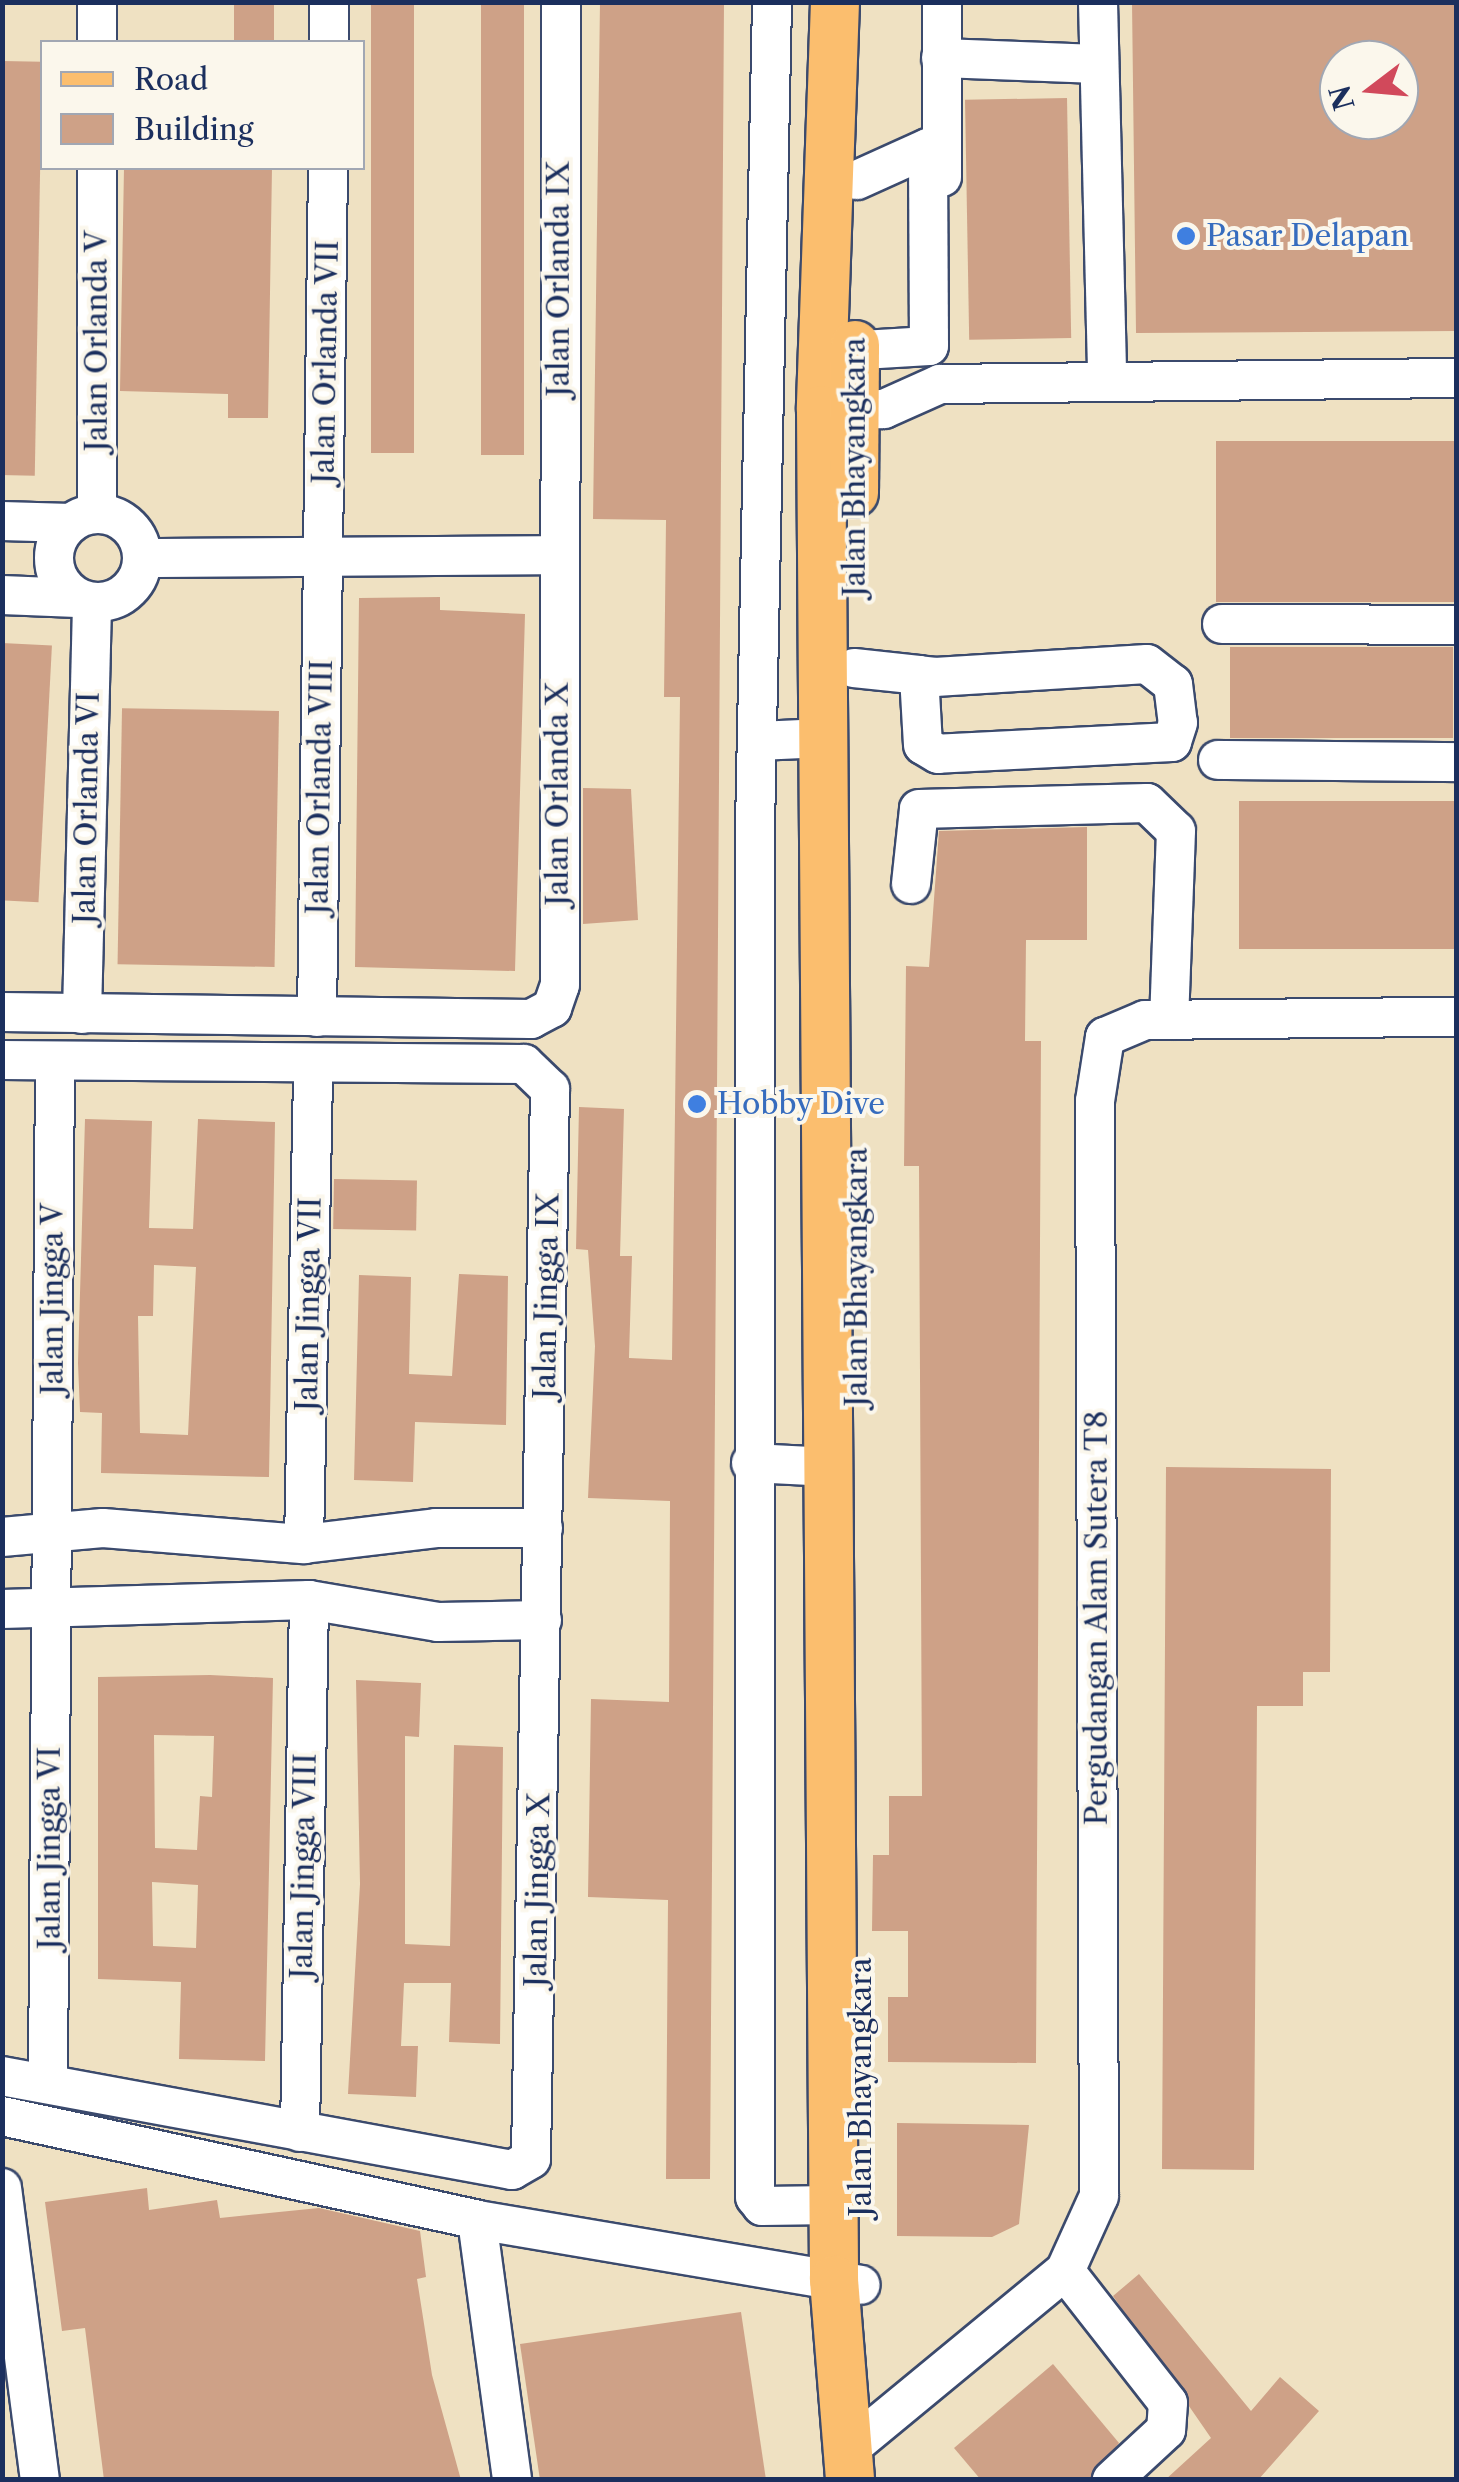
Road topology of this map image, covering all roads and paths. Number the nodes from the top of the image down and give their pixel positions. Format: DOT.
graph roads {
  1 [pos="97,2"];
  2 [pos="329,2"];
  3 [pos="561,2"];
  4 [pos="772,2"];
  5 [pos="836,2"];
  6 [pos="864,2"];
  7 [pos="929,2"];
  8 [pos="942,2"];
  9 [pos="1098,2"];
  10 [pos="97,40"];
  11 [pos="329,40"];
  12 [pos="941,58"];
  13 [pos="1098,64"];
  14 [pos="928,148"];
  15 [pos="97,170"];
  16 [pos="328,170"];
  17 [pos="857,180"];
  18 [pos="1107,375"];
  19 [pos="839,376"];
  20 [pos="1456,378"];
  21 [pos="940,384"];
  22 [pos="84,519"];
  23 [pos="2,521"];
  24 [pos="556,555"];
  25 [pos="324,557"];
  26 [pos="142,558"];
  27 [pos="2,596"];
  28 [pos="84,600"];
  29 [pos="1222,624"];
  30 [pos="1456,625"];
  31 [pos="854,668"];
  32 [pos="919,676"];
  33 [pos="824,738"];
  34 [pos="758,741"];
  35 [pos="1218,760"];
  36 [pos="1456,762"];
  37 [pos="911,884"];
  38 [pos="2,1012"];
  39 [pos="82,1014"];
  40 [pos="317,1017"];
  41 [pos="1456,1017"];
  42 [pos="1169,1020"];
  43 [pos="2,1060"];
  44 [pos="55,1060"];
  45 [pos="313,1063"];
  46 [pos="751,1463"];
  47 [pos="831,1467"];
  48 [pos="543,1528"];
  49 [pos="2,1537"];
  50 [pos="52,1538"];
  51 [pos="304,1544"];
  52 [pos="309,1600"];
  53 [pos="2,1610"];
  54 [pos="52,1612"];
  55 [pos="542,1620"];
  56 [pos="2,2076"];
  57 [pos="48,2084"];
  58 [pos="2,2116"];
  59 [pos="300,2132"];
  60 [pos="2,2188"];
  61 [pos="833,2205"];
  62 [pos="477,2220"];
  63 [pos="1065,2271"];
  64 [pos="848,2282"];
  65 [pos="850,2464"];
  66 [pos="40,2480"];
  67 [pos="512,2480"];
  68 [pos="1112,2480"];
  1 -- 10 [label="street"];
  2 -- 11 [label="street"];
  3 -- 24 [label="street, Jalan Orlanda IX"];
  4 -- 34 [label="street"];
  5 -- 19 [label="main road, Jalan Bhayangkara"];
  6 -- 17 [label="main road, Jalan Bhayangkara"];
  7 -- 14 [label="street"];
  8 -- 12 [label="street"];
  9 -- 13 [label="street"];
  12 -- 13 [label="street"];
  12 -- 21 [label="street"];
  13 -- 18 [label="street"];
  14 -- 17 [label="street"];
  14 -- 19 [label="street"];
  15 -- 22 [label="street, Jalan Orlanda V"];
  16 -- 25 [label="street, Jalan Orlanda VII"];
  17 -- 19 [label="main road, Jalan Bhayangkara"];
  18 -- 20 [label="street"];
  18 -- 21 [label="street"];
  19 -- 21 [label="street"];
  19 -- 31 [label="main road, Jalan Bhayangkara"];
  19 -- 33 [label="main road, Jalan Bhayangkara"];
  22 -- 23 [label="street"];
  22 -- 26 [label="street"];
  22 -- 28 [label="street"];
  24 -- 25 [label="street"];
  24 -- 40 [label="street, Jalan Orlanda X"];
  25 -- 26 [label="street"];
  25 -- 40 [label="street, Jalan Orlanda VIII"];
  26 -- 28 [label="street"];
  27 -- 28 [label="street"];
  28 -- 39 [label="street, Jalan Orlanda VI"];
  29 -- 30 [label="street"];
  31 -- 32 [label="street"];
  31 -- 64 [label="main road, Jalan Bhayangkara"];
  32 -- 32 [label="street"];
  33 -- 34 [label="street"];
  33 -- 47 [label="main road, Jalan Bhayangkara"];
  34 -- 46 [label="street"];
  35 -- 36 [label="street"];
  37 -- 42 [label="street"];
  38 -- 39 [label="street"];
  39 -- 40 [label="street"];
  41 -- 42 [label="street, Pergudangan Alam Sutera T8"];
  42 -- 63 [label="street, Pergudangan Alam Sutera T8"];
  43 -- 44 [label="street"];
  44 -- 45 [label="street"];
  44 -- 50 [label="street, Jalan Jingga V"];
  45 -- 48 [label="street, Jalan Jingga IX"];
  45 -- 51 [label="street, Jalan Jingga VII"];
  46 -- 47 [label="street"];
  46 -- 61 [label="street"];
  47 -- 61 [label="main road, Jalan Bhayangkara"];
  48 -- 51 [label="street"];
  48 -- 55 [label="street, Jalan Jingga IX"];
  49 -- 50 [label="street"];
  50 -- 51 [label="street"];
  50 -- 54 [label="street, Jalan Jingga V"];
  52 -- 54 [label="street"];
  52 -- 55 [label="street"];
  52 -- 59 [label="street, Jalan Jingga VIII"];
  53 -- 54 [label="street"];
  54 -- 57 [label="street, Jalan Jingga VI"];
  55 -- 59 [label="street, Jalan Jingga X"];
  56 -- 57 [label="street"];
  57 -- 59 [label="street"];
  58 -- 62 [label="street"];
  60 -- 66 [label="street"];
  61 -- 64 [label="main road, Jalan Bhayangkara"];
  62 -- 64 [label="street"];
  62 -- 67 [label="street"];
  63 -- 65 [label="street, Pergudangan Alam Sutera T8"];
  63 -- 68 [label="street"];
  64 -- 65 [label="main road, Jalan Bhayangkara"];
}
